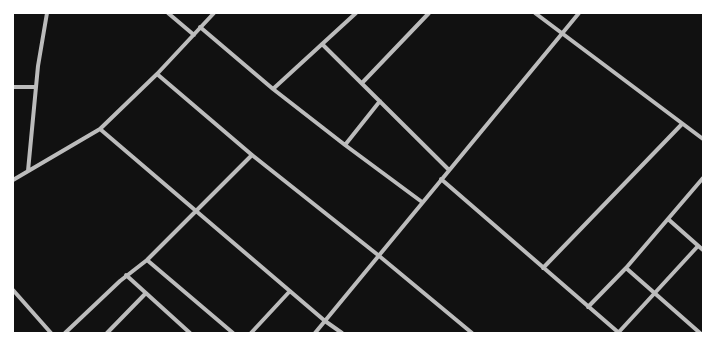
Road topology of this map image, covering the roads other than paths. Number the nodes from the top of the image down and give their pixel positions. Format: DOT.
graph roads {
  1 [pos="48,13"];
  2 [pos="168,13"];
  3 [pos="214,13"];
  4 [pos="356,13"];
  5 [pos="428,13"];
  6 [pos="535,13"];
  7 [pos="580,13"];
  8 [pos="200,28"];
  9 [pos="194,34"];
  10 [pos="562,34"];
  11 [pos="322,44"];
  12 [pos="157,74"];
  13 [pos="362,83"];
  14 [pos="13,87"];
  15 [pos="35,87"];
  16 [pos="273,89"];
  17 [pos="380,101"];
  18 [pos="682,124"];
  19 [pos="100,129"];
  20 [pos="703,139"];
  21 [pos="345,145"];
  22 [pos="252,155"];
  23 [pos="449,170"];
  24 [pos="28,171"];
  25 [pos="703,178"];
  26 [pos="441,179"];
  27 [pos="13,180"];
  28 [pos="422,202"];
  29 [pos="197,211"];
  30 [pos="668,219"];
  31 [pos="698,246"];
  32 [pos="703,250"];
  33 [pos="378,255"];
  34 [pos="146,260"];
  35 [pos="543,268"];
  36 [pos="626,268"];
  37 [pos="126,275"];
  38 [pos="13,290"];
  39 [pos="290,291"];
  40 [pos="146,293"];
  41 [pos="655,294"];
  42 [pos="18,295"];
  43 [pos="13,300"];
  44 [pos="588,307"];
  45 [pos="325,321"];
  46 [pos="51,333"];
  47 [pos="65,333"];
  48 [pos="107,333"];
  49 [pos="190,333"];
  50 [pos="233,333"];
  51 [pos="251,333"];
  52 [pos="315,333"];
  53 [pos="342,333"];
  54 [pos="472,333"];
  55 [pos="618,333"];
  56 [pos="700,333"];
  1 -- 15 [label="street"];
  2 -- 9 [label="street"];
  3 -- 8 [label="street"];
  4 -- 11 [label="street"];
  5 -- 13 [label="street"];
  6 -- 10 [label="street"];
  7 -- 10 [label="street"];
  8 -- 9 [label="street"];
  8 -- 16 [label="street"];
  9 -- 12 [label="street"];
  10 -- 18 [label="street"];
  10 -- 23 [label="street"];
  11 -- 13 [label="street"];
  11 -- 16 [label="street"];
  12 -- 19 [label="street"];
  12 -- 22 [label="street"];
  13 -- 17 [label="street"];
  14 -- 15 [label="street"];
  15 -- 24 [label="street"];
  16 -- 21 [label="street"];
  17 -- 21 [label="street"];
  17 -- 23 [label="street"];
  18 -- 20 [label="street"];
  18 -- 35 [label="street"];
  19 -- 24 [label="street"];
  19 -- 29 [label="street"];
  21 -- 28 [label="street"];
  22 -- 29 [label="street"];
  22 -- 33 [label="street"];
  23 -- 26 [label="street"];
  24 -- 27 [label="street"];
  25 -- 30 [label="street"];
  26 -- 28 [label="street"];
  26 -- 35 [label="street"];
  28 -- 33 [label="street"];
  29 -- 34 [label="street"];
  29 -- 39 [label="street"];
  30 -- 31 [label="street"];
  30 -- 36 [label="street"];
  31 -- 32 [label="street"];
  31 -- 41 [label="street"];
  33 -- 45 [label="street"];
  33 -- 54 [label="street"];
  34 -- 37 [label="street"];
  34 -- 50 [label="street"];
  35 -- 44 [label="street"];
  36 -- 41 [label="street"];
  36 -- 44 [label="street"];
  37 -- 40 [label="street"];
  37 -- 47 [label="street"];
  38 -- 42 [label="street"];
  39 -- 45 [label="street"];
  39 -- 51 [label="street"];
  40 -- 48 [label="street"];
  40 -- 49 [label="street"];
  41 -- 55 [label="street"];
  41 -- 56 [label="street"];
  42 -- 43 [label="street"];
  42 -- 46 [label="street"];
  44 -- 55 [label="street"];
  45 -- 52 [label="street"];
  45 -- 53 [label="street"];
}
